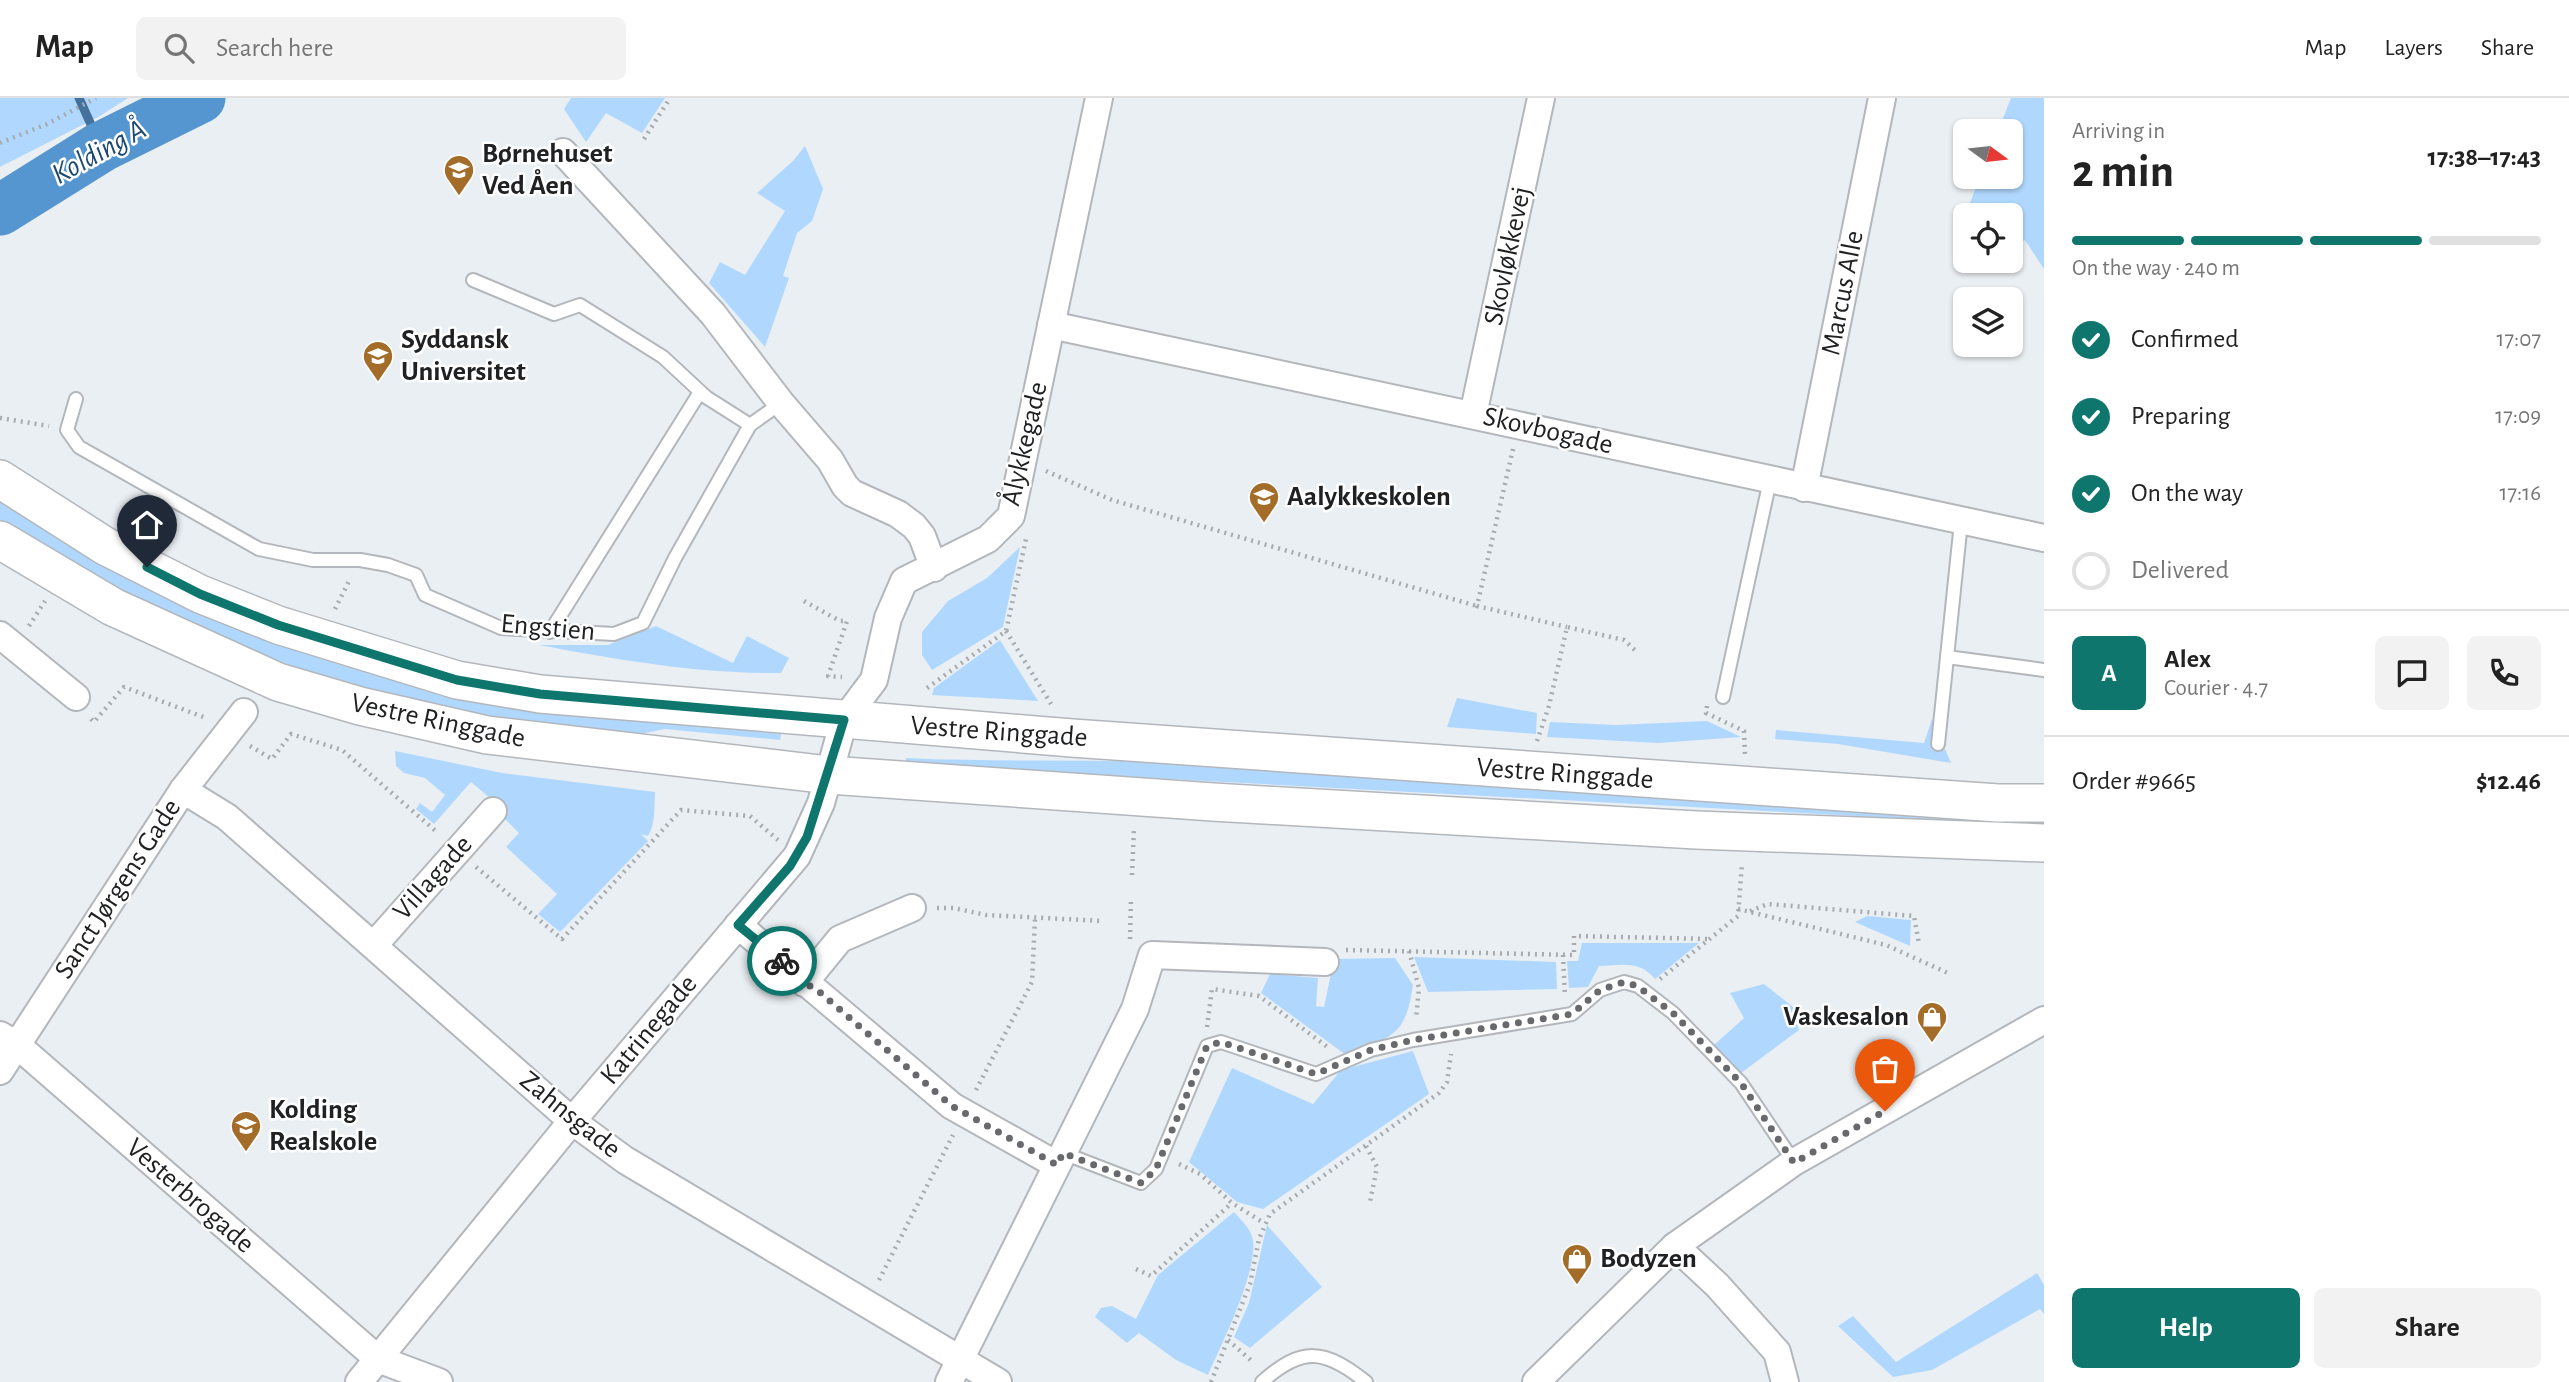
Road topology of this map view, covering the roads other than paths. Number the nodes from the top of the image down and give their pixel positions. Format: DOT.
graph roads {
  1 [pos="1099,98"];
  2 [pos="1541,98"];
  3 [pos="1882,98"];
  4 [pos="563,152"];
  5 [pos="473,280"];
  6 [pos="1051,325"];
  7 [pos="700,392"];
  8 [pos="76,399"];
  9 [pos="781,403"];
  10 [pos="1474,415"];
  11 [pos="750,425"];
  12 [pos="0,479"];
  13 [pos="1769,480"];
  14 [pos="1804,488"];
  15 [pos="1961,522"];
  16 [pos="2044,538"];
  17 [pos="0,540"];
  18 [pos="934,568"];
  19 [pos="550,632"];
  20 [pos="8,641"];
  21 [pos="1947,657"];
  22 [pos="2044,670"];
  23 [pos="76,697"];
  24 [pos="1723,697"];
  25 [pos="244,712"];
  26 [pos="844,720"];
  27 [pos="1938,744"];
  28 [pos="829,775"];
  29 [pos="183,790"];
  30 [pos="2044,803"];
  31 [pos="493,811"];
  32 [pos="2044,843"];
  33 [pos="912,908"];
  34 [pos="738,925"];
  35 [pos="373,946"];
  36 [pos="1325,962"];
  37 [pos="804,983"];
  38 [pos="2044,1020"];
  39 [pos="8,1040"];
  40 [pos="0,1071"];
  41 [pos="572,1121"];
  42 [pos="1060,1159"];
  43 [pos="1794,1163"];
  44 [pos="1675,1246"];
  45 [pos="378,1359"];
  46 [pos="954,1371"];
  47 [pos="1265,1379"];
  48 [pos="1542,1380"];
  49 [pos="359,1382"];
  50 [pos="439,1382"];
  51 [pos="998,1382"];
  52 [pos="1366,1382"];
  53 [pos="1784,1382"];
  1 -- 6 [label="street, Ålykkegade"];
  2 -- 10 [label="street, Skovløkkevej"];
  3 -- 14 [label="street, Marcus Alle"];
  4 -- 9 [label="street"];
  5 -- 7 [label="lane"];
  6 -- 10 [label="street, Skovbogade"];
  6 -- 18 [label="street, Ålykkegade"];
  7 -- 11 [label="lane"];
  7 -- 19 [label="lane"];
  8 -- 19 [label="lane, Engstien"];
  9 -- 11 [label="lane, Engstien"];
  9 -- 18 [label="street"];
  10 -- 13 [label="street, Skovbogade"];
  11 -- 19 [label="lane, Engstien"];
  12 -- 26 [label="main road, Vestre Ringgade"];
  13 -- 14 [label="street, Skovbogade"];
  13 -- 24 [label="lane"];
  14 -- 15 [label="street, Skovbogade"];
  15 -- 16 [label="street, Skovbogade"];
  15 -- 21 [label="lane"];
  17 -- 28 [label="main road, Vestre Ringgade"];
  18 -- 26 [label="street, Ålykkegade"];
  20 -- 23 [label="street"];
  21 -- 22 [label="lane"];
  21 -- 27 [label="lane"];
  25 -- 29 [label="street, Sanct Jørgens Gade"];
  26 -- 28 [label="street, Katrinegade"];
  26 -- 30 [label="main road, Vestre Ringgade"];
  28 -- 32 [label="main road, Vestre Ringgade"];
  28 -- 34 [label="street, Katrinegade"];
  29 -- 35 [label="street, Zahnsgade"];
  29 -- 39 [label="street, Sanct Jørgens Gade"];
  31 -- 35 [label="street, Villagade"];
  33 -- 37 [label="street"];
  34 -- 37 [label="street"];
  34 -- 41 [label="street, Katrinegade"];
  35 -- 41 [label="street, Zahnsgade"];
  36 -- 42 [label="street"];
  37 -- 42 [label="street"];
  38 -- 43 [label="street"];
  39 -- 40 [label="street, Sanct Jørgens Gade"];
  39 -- 45 [label="street, Vesterbrogade"];
  41 -- 45 [label="street, Katrinegade"];
  41 -- 46 [label="street, Zahnsgade"];
  42 -- 43 [label="lane"];
  42 -- 46 [label="street"];
  43 -- 44 [label="street"];
  44 -- 48 [label="street"];
  44 -- 53 [label="street"];
  45 -- 49 [label="street, Katrinegade"];
  45 -- 50 [label="street"];
  46 -- 51 [label="street, Zahnsgade"];
  47 -- 52 [label="lane"];
}
